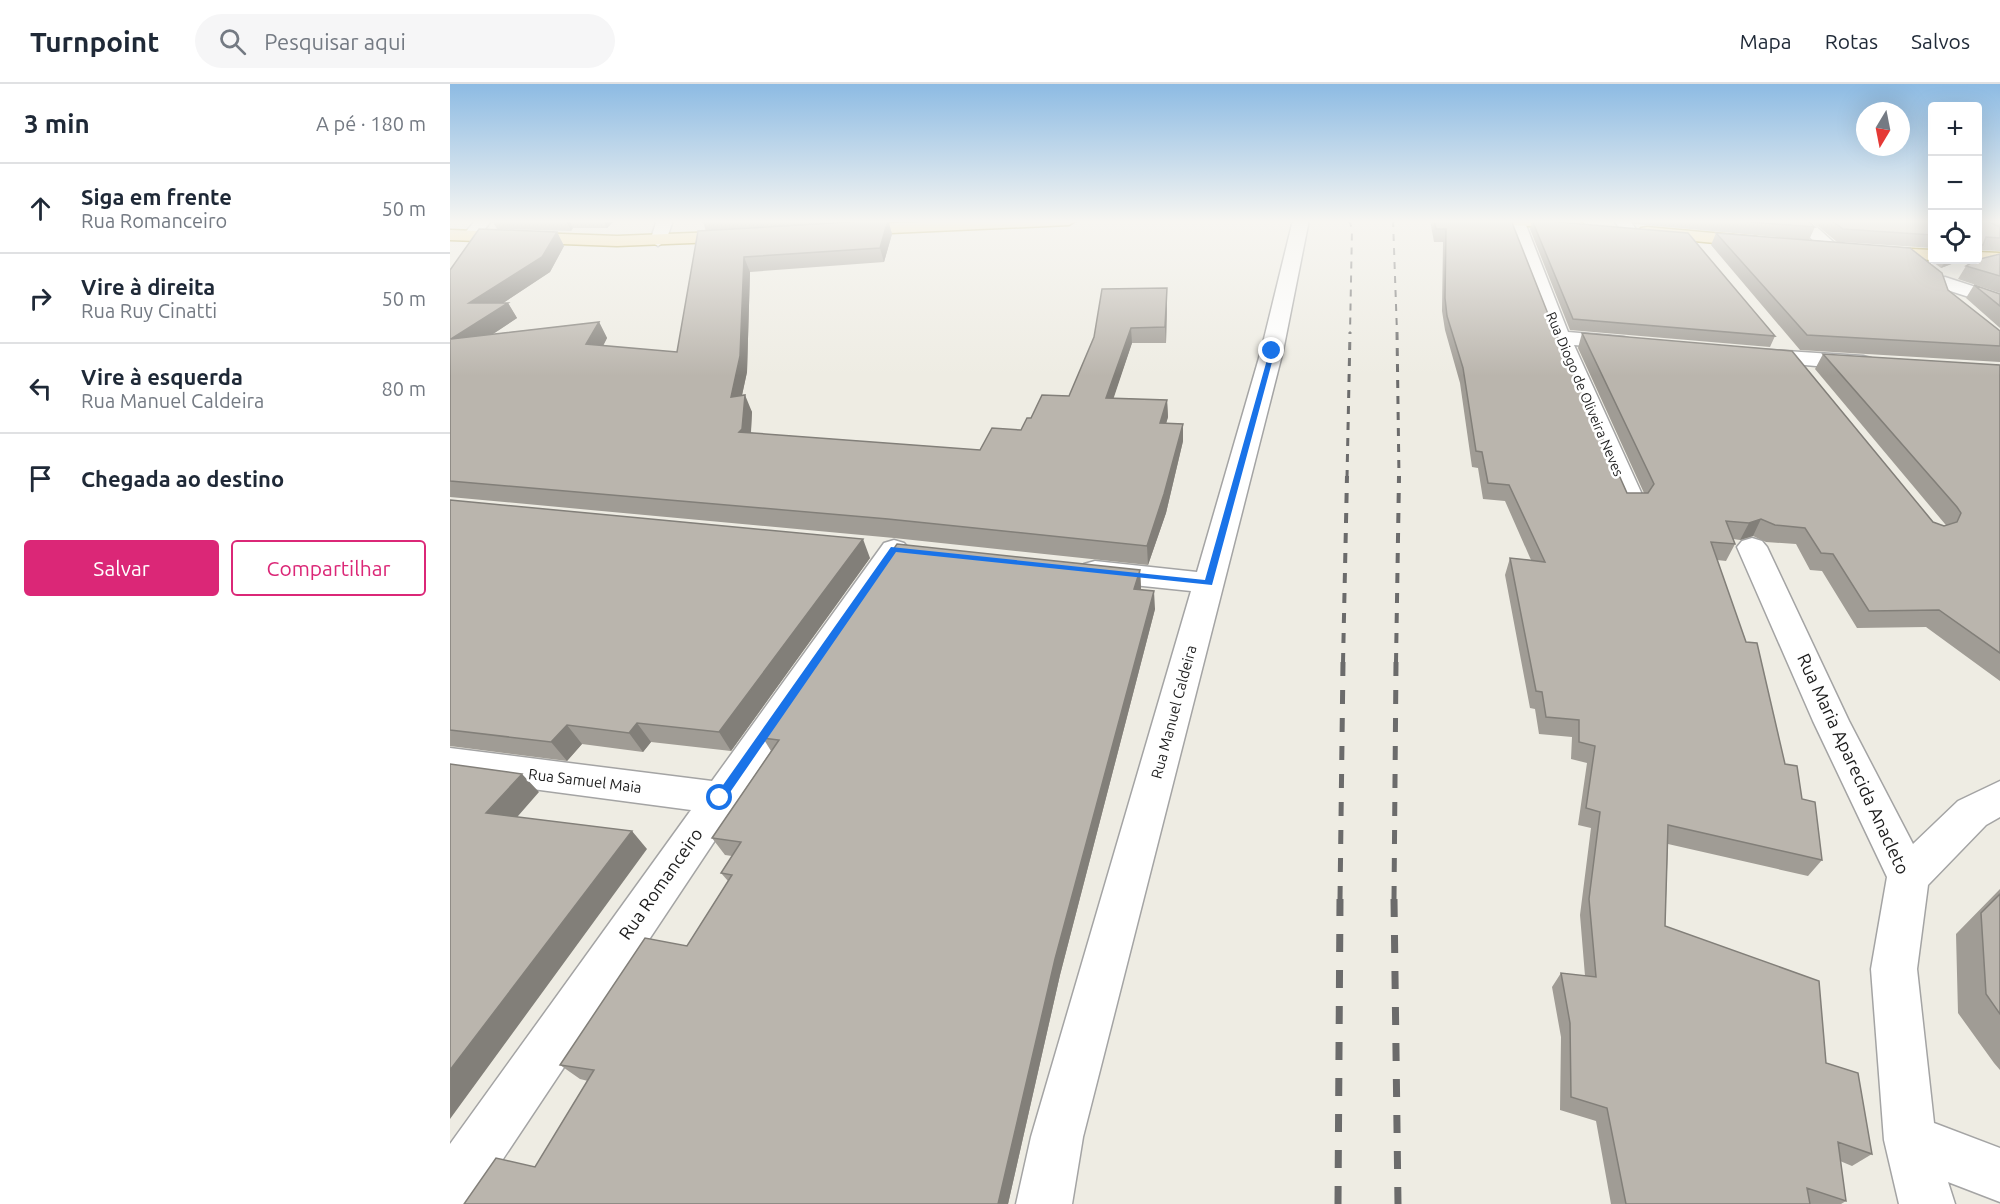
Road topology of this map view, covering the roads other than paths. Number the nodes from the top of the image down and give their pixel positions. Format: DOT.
graph roads {
  1 [pos="1289,272"];
  2 [pos="1535,272"];
  3 [pos="1942,272"];
  4 [pos="1956,272"];
  5 [pos="1950,275"];
  6 [pos="2000,301"];
  7 [pos="1957,305"];
  8 [pos="1771,333"];
  9 [pos="1560,338"];
  10 [pos="1641,345"];
  11 [pos="1735,353"];
  12 [pos="1793,358"];
  13 [pos="1885,364"];
  14 [pos="1808,377"];
  15 [pos="1631,501"];
  16 [pos="1752,547"];
  17 [pos="890,549"];
  18 [pos="1066,568"];
  19 [pos="1209,583"];
  20 [pos="450,763"];
  21 [pos="2000,797"];
  22 [pos="720,798"];
  23 [pos="1908,877"];
  24 [pos="1910,1140"];
  25 [pos="2000,1175"];
  26 [pos="450,1190"];
  27 [pos="1044,1204"];
  28 [pos="1927,1204"];
  1 -- 19 [label="street, Rua Manuel Caldeira"];
  2 -- 9 [label="street, Rua Diogo de Oliveira Neves"];
  3 -- 5 [label="street"];
  4 -- 5 [label="street"];
  5 -- 6 [label="street"];
  5 -- 7 [label="street"];
  8 -- 12 [label="street"];
  9 -- 10 [label="street"];
  9 -- 15 [label="street, Rua Diogo de Oliveira Neves"];
  11 -- 12 [label="street"];
  12 -- 13 [label="street"];
  12 -- 14 [label="street"];
  16 -- 23 [label="street, Rua Maria Aparecida Anacleto"];
  17 -- 22 [label="street, Rua Romanceiro"];
  18 -- 19 [label="street"];
  19 -- 27 [label="street, Rua Manuel Caldeira"];
  20 -- 22 [label="street, Rua Samuel Maia"];
  21 -- 23 [label="street"];
  22 -- 26 [label="street, Rua Romanceiro"];
  23 -- 24 [label="street, Rua Maria Aparecida Anacleto"];
  24 -- 25 [label="street"];
  24 -- 28 [label="street, Rua Maria Aparecida Anacleto"];
}
